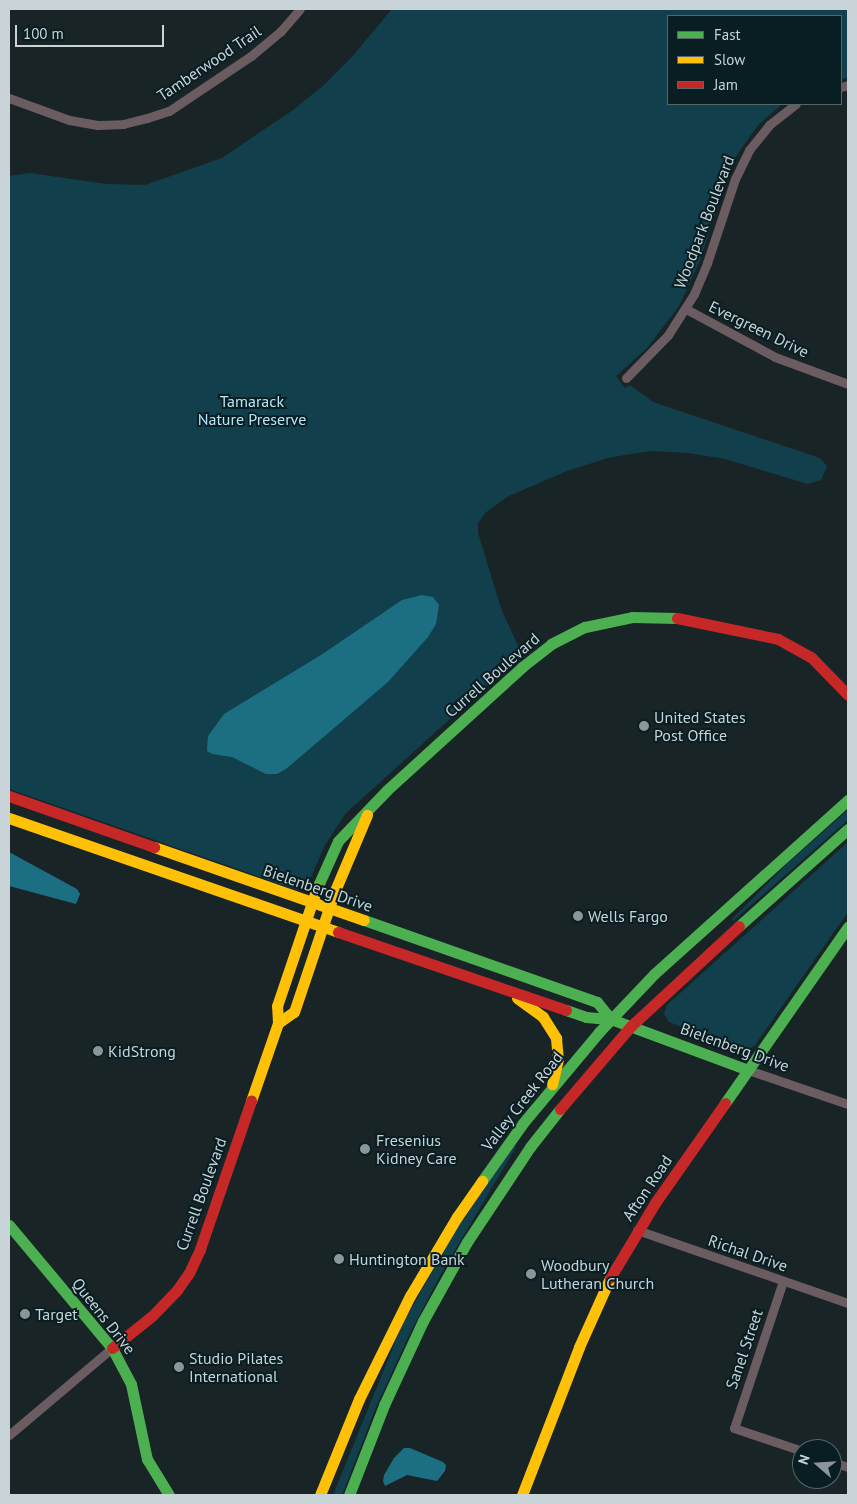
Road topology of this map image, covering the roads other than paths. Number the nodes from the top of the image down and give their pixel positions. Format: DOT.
graph roads {
  1 [pos="300,9"];
  2 [pos="9,98"];
  3 [pos="795,105"];
  4 [pos="686,309"];
  5 [pos="626,378"];
  6 [pos="848,384"];
  7 [pos="848,695"];
  8 [pos="9,796"];
  9 [pos="848,800"];
  10 [pos="370,809"];
  11 [pos="9,818"];
  12 [pos="848,829"];
  13 [pos="312,903"];
  14 [pos="329,908"];
  15 [pos="305,922"];
  16 [pos="848,927"];
  17 [pos="323,928"];
  18 [pos="508,991"];
  19 [pos="611,1019"];
  20 [pos="278,1023"];
  21 [pos="631,1026"];
  22 [pos="748,1070"];
  23 [pos="551,1087"];
  24 [pos="848,1104"];
  25 [pos="9,1225"];
  26 [pos="637,1230"];
  27 [pos="783,1281"];
  28 [pos="848,1303"];
  29 [pos="112,1348"];
  30 [pos="9,1435"];
  31 [pos="792,1448"];
  32 [pos="169,1495"];
  33 [pos="320,1495"];
  34 [pos="349,1495"];
  35 [pos="522,1495"];
  1 -- 2 [label="street, Tamberwood Trail"];
  3 -- 4 [label="street, Woodpark Boulevard"];
  4 -- 5 [label="street, Woodpark Boulevard"];
  4 -- 6 [label="street, Evergreen Drive"];
  7 -- 10 [label="street, Currell Boulevard"];
  8 -- 13 [label="street, Bielenberg Drive"];
  9 -- 19 [label="street, Valley Creek Road"];
  10 -- 13 [label="street, Currell Boulevard"];
  10 -- 14 [label="street, Currell Boulevard"];
  11 -- 15 [label="street, Bielenberg Drive"];
  12 -- 21 [label="street"];
  13 -- 14 [label="street, Bielenberg Drive"];
  13 -- 15 [label="street, Currell Boulevard"];
  14 -- 17 [label="street, Currell Boulevard"];
  14 -- 19 [label="street, Bielenberg Drive"];
  15 -- 17 [label="street, Bielenberg Drive"];
  15 -- 20 [label="street, Currell Boulevard"];
  16 -- 22 [label="street, Afton Road"];
  17 -- 18 [label="street, Bielenberg Drive"];
  17 -- 20 [label="street, Currell Boulevard"];
  18 -- 19 [label="street, Bielenberg Drive"];
  18 -- 23 [label="street"];
  19 -- 21 [label="street, Bielenberg Drive"];
  19 -- 23 [label="street, Valley Creek Road"];
  20 -- 29 [label="street, Currell Boulevard"];
  21 -- 22 [label="street, Bielenberg Drive"];
  21 -- 34 [label="street"];
  22 -- 24 [label="street, Bielenberg Drive"];
  22 -- 26 [label="street, Afton Road"];
  23 -- 33 [label="street, Valley Creek Road"];
  25 -- 29 [label="street, Queens Drive"];
  26 -- 27 [label="street, Richal Drive"];
  26 -- 35 [label="street, Afton Road"];
  27 -- 28 [label="street, Richal Drive"];
  27 -- 31 [label="street, Sanel Street"];
  29 -- 30 [label="street"];
  29 -- 32 [label="street, Queens Drive"];
}
